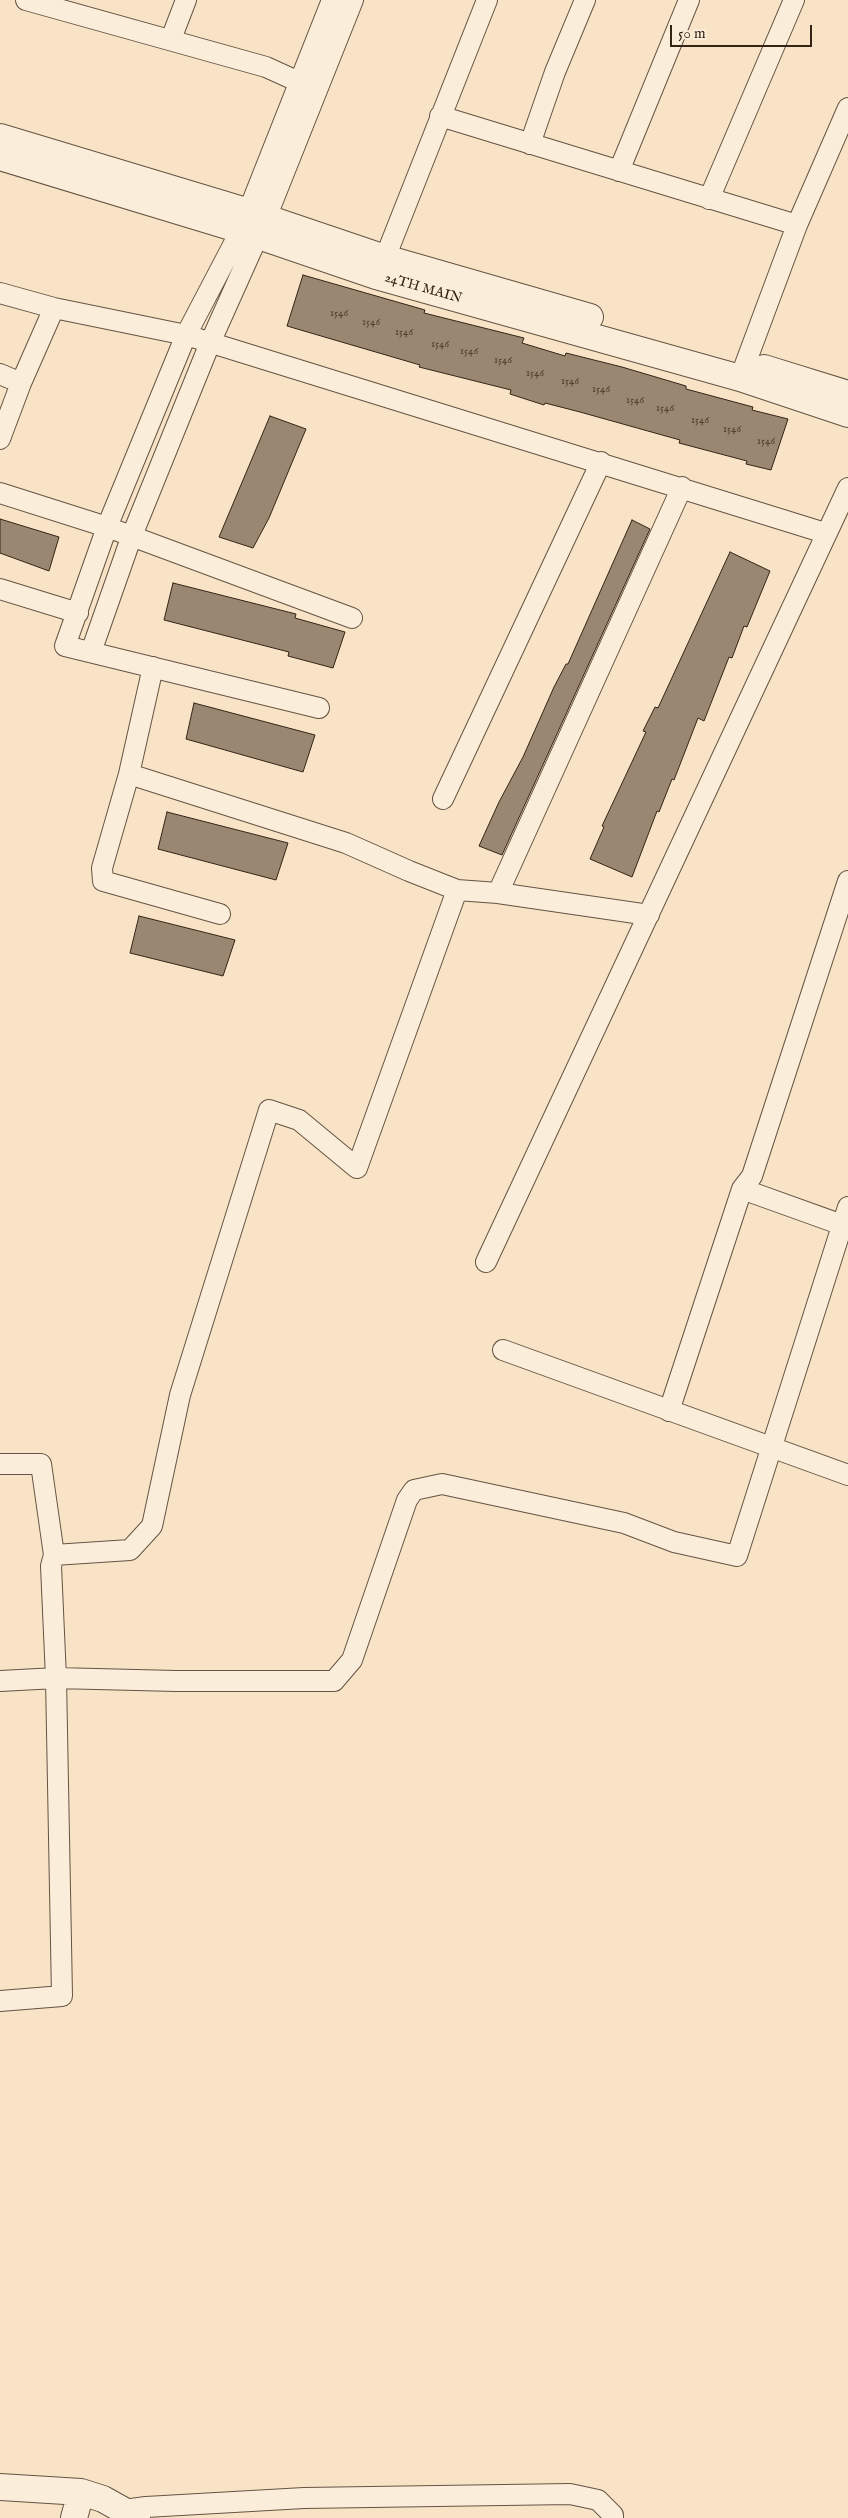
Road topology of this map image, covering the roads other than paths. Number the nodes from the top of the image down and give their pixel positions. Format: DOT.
graph roads {
  1 [pos="26,0"];
  2 [pos="186,0"];
  3 [pos="332,0"];
  4 [pos="354,0"];
  5 [pos="487,0"];
  6 [pos="585,0"];
  7 [pos="689,0"];
  8 [pos="794,0"];
  9 [pos="172,39"];
  10 [pos="299,82"];
  11 [pos="848,108"];
  12 [pos="440,116"];
  13 [pos="0,137"];
  14 [pos="530,144"];
  15 [pos="0,158"];
  16 [pos="619,171"];
  17 [pos="709,199"];
  18 [pos="254,224"];
  19 [pos="797,225"];
  20 [pos="385,258"];
  21 [pos="0,292"];
  22 [pos="54,308"];
  23 [pos="186,335"];
  24 [pos="210,343"];
  25 [pos="743,370"];
  26 [pos="0,374"];
  27 [pos="21,382"];
  28 [pos="848,394"];
  29 [pos="848,414"];
  30 [pos="0,439"];
  31 [pos="601,462"];
  32 [pos="682,487"];
  33 [pos="848,488"];
  34 [pos="0,493"];
  35 [pos="108,527"];
  36 [pos="825,533"];
  37 [pos="131,538"];
  38 [pos="0,589"];
  39 [pos="78,613"];
  40 [pos="352,618"];
  41 [pos="91,652"];
  42 [pos="153,667"];
  43 [pos="319,708"];
  44 [pos="128,774"];
  45 [pos="442,799"];
  46 [pos="848,881"];
  47 [pos="457,890"];
  48 [pos="498,893"];
  49 [pos="220,914"];
  50 [pos="649,916"];
  51 [pos="742,1189"];
  52 [pos="846,1220"];
  53 [pos="486,1262"];
  54 [pos="503,1350"];
  55 [pos="669,1411"];
  56 [pos="771,1447"];
  57 [pos="0,1464"];
  58 [pos="848,1475"];
  59 [pos="54,1554"];
  60 [pos="56,1678"];
  61 [pos="0,1681"];
  62 [pos="0,2001"];
  63 [pos="0,2487"];
  64 [pos="109,2507"];
  65 [pos="74,2518"];
  66 [pos="613,2518"];
  1 -- 9 [label="street"];
  2 -- 9 [label="street"];
  3 -- 10 [label="street"];
  4 -- 18 [label="street"];
  5 -- 12 [label="street"];
  6 -- 14 [label="street"];
  7 -- 16 [label="street"];
  8 -- 17 [label="street"];
  9 -- 10 [label="street"];
  10 -- 18 [label="street"];
  11 -- 19 [label="street"];
  12 -- 14 [label="street"];
  12 -- 20 [label="street"];
  13 -- 18 [label="street"];
  14 -- 16 [label="street"];
  15 -- 18 [label="street, 24TH MAIN"];
  16 -- 17 [label="street"];
  17 -- 19 [label="street"];
  18 -- 20 [label="street"];
  18 -- 23 [label="street"];
  18 -- 24 [label="street"];
  18 -- 25 [label="street, 24TH MAIN"];
  19 -- 25 [label="street"];
  20 -- 25 [label="street"];
  21 -- 22 [label="street"];
  22 -- 23 [label="street"];
  22 -- 27 [label="street"];
  23 -- 24 [label="street"];
  23 -- 35 [label="street"];
  24 -- 31 [label="street"];
  24 -- 37 [label="street"];
  25 -- 28 [label="street"];
  25 -- 29 [label="street, 24TH MAIN"];
  26 -- 27 [label="street"];
  27 -- 30 [label="street"];
  31 -- 32 [label="street"];
  31 -- 45 [label="street"];
  32 -- 36 [label="street"];
  32 -- 48 [label="street"];
  33 -- 36 [label="street"];
  34 -- 35 [label="street"];
  35 -- 37 [label="street"];
  35 -- 39 [label="street"];
  36 -- 50 [label="street"];
  37 -- 40 [label="street"];
  37 -- 41 [label="street"];
  38 -- 39 [label="street"];
  39 -- 41 [label="street"];
  41 -- 42 [label="street"];
  42 -- 43 [label="street"];
  42 -- 44 [label="street"];
  44 -- 47 [label="street"];
  44 -- 49 [label="street"];
  46 -- 51 [label="street"];
  47 -- 48 [label="street"];
  47 -- 59 [label="street"];
  48 -- 50 [label="street"];
  50 -- 53 [label="street"];
  51 -- 52 [label="street"];
  51 -- 55 [label="street"];
  52 -- 56 [label="street"];
  54 -- 55 [label="street"];
  55 -- 56 [label="street"];
  56 -- 58 [label="street"];
  56 -- 60 [label="street"];
  57 -- 59 [label="street"];
  59 -- 60 [label="street"];
  60 -- 61 [label="street"];
  60 -- 62 [label="street"];
  63 -- 64 [label="street"];
  64 -- 65 [label="street"];
  64 -- 66 [label="street"];
}
